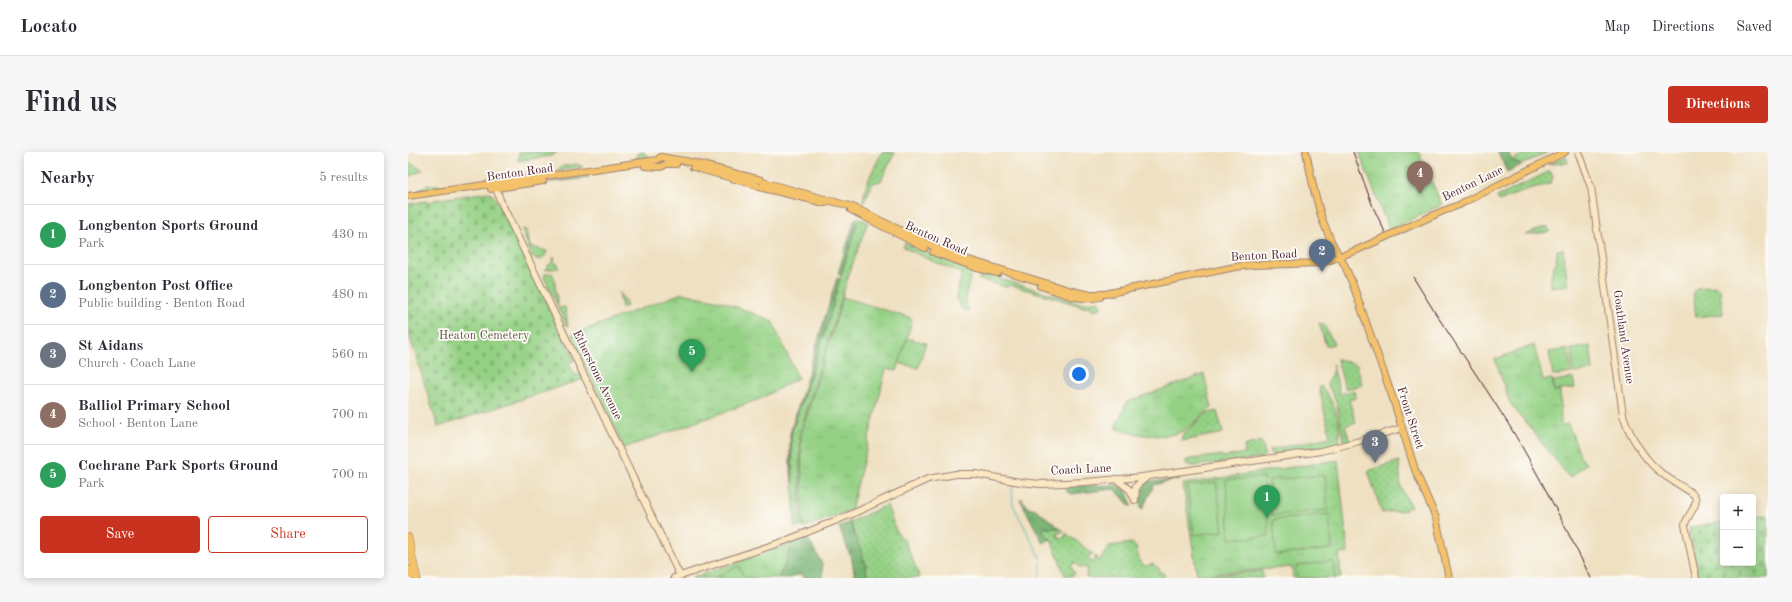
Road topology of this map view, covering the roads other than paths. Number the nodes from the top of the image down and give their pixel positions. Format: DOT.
graph roads {
  1 [pos="1306,152"];
  2 [pos="1564,152"];
  3 [pos="1578,152"];
  4 [pos="661,160"];
  5 [pos="496,186"];
  6 [pos="408,196"];
  7 [pos="408,200"];
  8 [pos="1343,256"];
  9 [pos="1330,261"];
  10 [pos="1402,428"];
  11 [pos="1148,476"];
  12 [pos="1116,479"];
  13 [pos="408,537"];
  14 [pos="408,569"];
  15 [pos="677,577"];
  16 [pos="410,578"];
  17 [pos="417,578"];
  18 [pos="1449,578"];
  19 [pos="1696,578"];
  1 -- 8 [label="main road, Front Street"];
  2 -- 8 [label="main road, Benton Lane"];
  3 -- 19 [label="street, Goathland Avenue"];
  4 -- 5 [label="main road, Benton Road"];
  4 -- 9 [label="main road, Benton Road"];
  5 -- 6 [label="main road, Benton Road"];
  5 -- 7 [label="main road, Benton Road"];
  5 -- 15 [label="street, Etherstone Avenue"];
  8 -- 9 [label="main road, Benton Lane"];
  8 -- 10 [label="main road, Front Street"];
  10 -- 11 [label="street, Coach Lane"];
  10 -- 18 [label="main road, Front Street"];
  11 -- 12 [label="street, Coach Lane"];
  11 -- 12 [label="street"];
  12 -- 15 [label="street, Coach Lane"];
  13 -- 17 [label="highway"];
  14 -- 16 [label="highway"];
}
